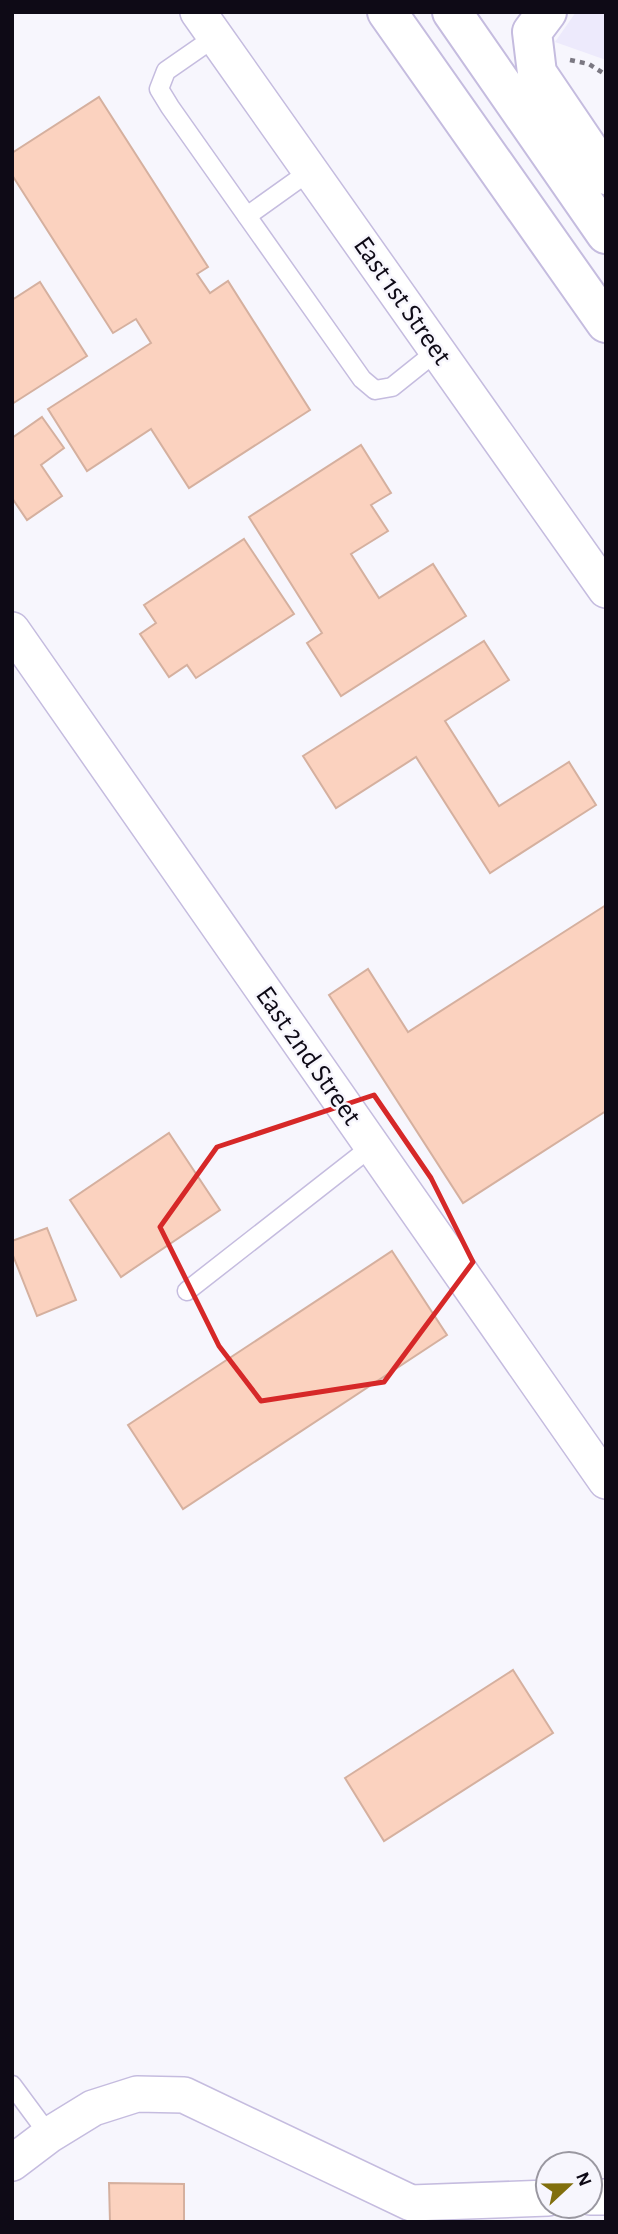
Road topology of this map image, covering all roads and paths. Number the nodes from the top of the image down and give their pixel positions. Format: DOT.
graph roads {
  1 [pos="387,12"];
  2 [pos="452,12"];
  3 [pos="547,12"];
  4 [pos="206,24"];
  5 [pos="562,58"];
  6 [pos="606,75"];
  7 [pos="310,171"];
  8 [pos="606,175"];
  9 [pos="247,216"];
  10 [pos="606,234"];
  11 [pos="606,323"];
  12 [pos="437,351"];
  13 [pos="606,590"];
  14 [pos="12,630"];
  15 [pos="371,1147"];
  16 [pos="187,1291"];
  17 [pos="606,1480"];
  18 [pos="12,2085"];
  19 [pos="49,2135"];
  20 [pos="12,2163"];
  21 [pos="534,2199"];
  1 -- 11 [label="main road"];
  2 -- 10 [label="main road"];
  3 -- 8 [label="main road"];
  4 -- 7 [label="street, East 1st Street"];
  4 -- 9 [label="lane"];
  5 -- 6 [label="path"];
  7 -- 9 [label="lane"];
  7 -- 12 [label="street, East 1st Street"];
  9 -- 12 [label="lane"];
  12 -- 13 [label="street, East 1st Street"];
  14 -- 15 [label="street, East 2nd Street"];
  15 -- 16 [label="lane"];
  15 -- 17 [label="street, East 2nd Street"];
  18 -- 19 [label="lane"];
  19 -- 20 [label="street"];
  19 -- 21 [label="street"];
}
